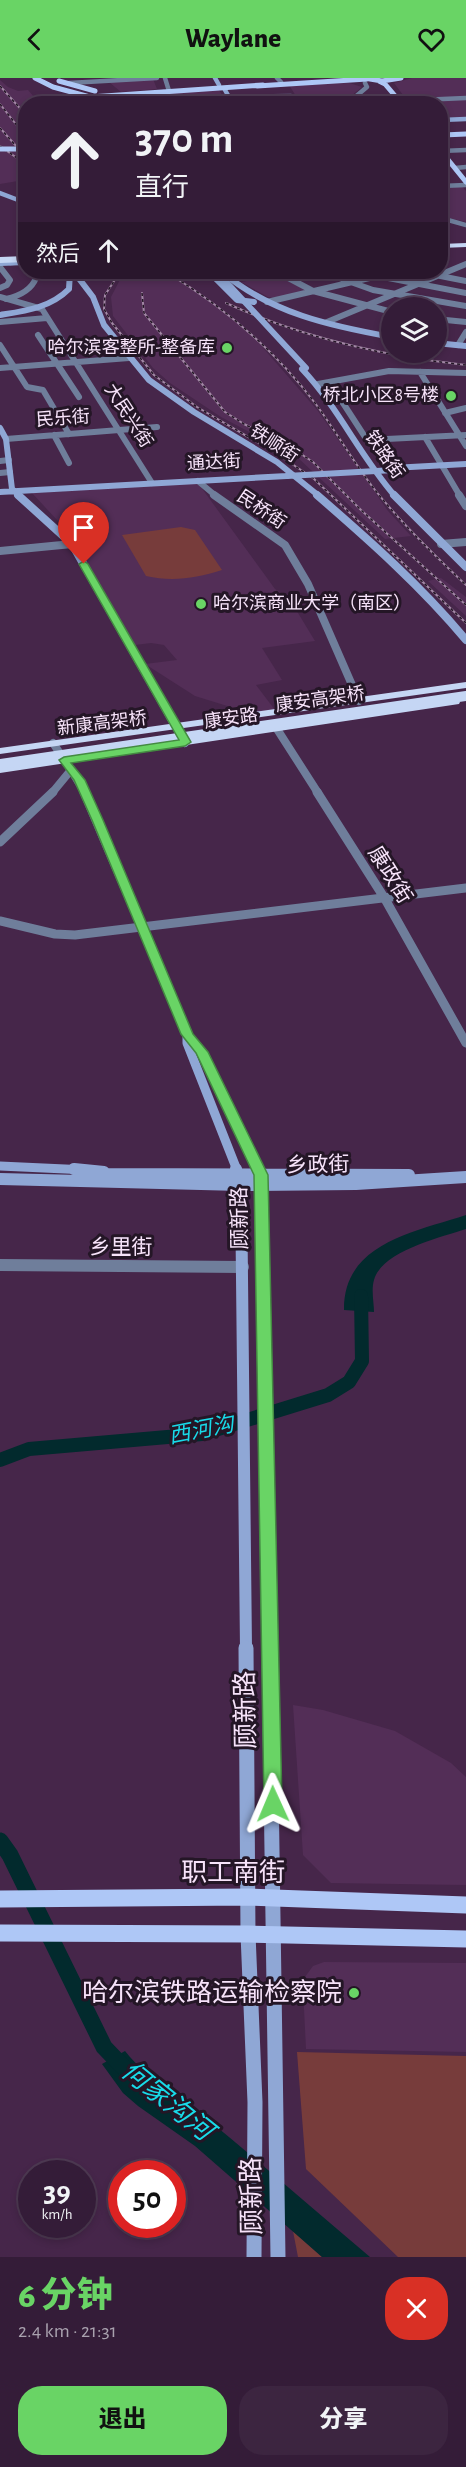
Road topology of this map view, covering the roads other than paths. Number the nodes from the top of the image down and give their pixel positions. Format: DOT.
graph roads {
  1 [pos="35,78"];
  2 [pos="45,78"];
  3 [pos="157,78"];
  4 [pos="165,78"];
  5 [pos="216,78"];
  6 [pos="401,78"];
  7 [pos="341,79"];
  8 [pos="55,80"];
  9 [pos="364,80"];
  10 [pos="280,81"];
  11 [pos="391,81"];
  12 [pos="29,82"];
  13 [pos="382,82"];
  14 [pos="65,87"];
  15 [pos="166,91"];
  16 [pos="72,93"];
  17 [pos="115,94"];
  18 [pos="76,96"];
  19 [pos="86,96"];
  20 [pos="104,96"];
  21 [pos="167,96"];
  22 [pos="227,96"];
  23 [pos="291,96"];
  24 [pos="357,96"];
  25 [pos="397,96"];
  26 [pos="399,96"];
  27 [pos="466,98"];
  28 [pos="448,99"];
  29 [pos="466,118"];
  30 [pos="448,119"];
  31 [pos="466,134"];
  32 [pos="448,135"];
  33 [pos="0,149"];
  34 [pos="18,149"];
  35 [pos="466,150"];
  36 [pos="448,151"];
  37 [pos="448,156"];
  38 [pos="460,167"];
  39 [pos="466,174"];
  40 [pos="466,184"];
  41 [pos="448,185"];
  42 [pos="0,192"];
  43 [pos="18,199"];
  44 [pos="448,220"];
  45 [pos="448,224"];
  46 [pos="464,224"];
  47 [pos="466,244"];
  48 [pos="448,245"];
  49 [pos="18,261"];
  50 [pos="0,262"];
  51 [pos="466,264"];
  52 [pos="448,266"];
  53 [pos="457,268"];
  54 [pos="466,269"];
  55 [pos="448,272"];
  56 [pos="448,278"];
  57 [pos="36,279"];
  58 [pos="71,279"];
  59 [pos="78,279"];
  60 [pos="216,279"];
  61 [pos="222,279"];
  62 [pos="230,279"];
  63 [pos="290,279"];
  64 [pos="339,279"];
  65 [pos="365,279"];
  66 [pos="391,279"];
  67 [pos="431,279"];
  68 [pos="466,281"];
  69 [pos="348,283"];
  70 [pos="416,285"];
  71 [pos="0,288"];
  72 [pos="313,291"];
  73 [pos="466,293"];
  74 [pos="393,295"];
  75 [pos="0,299"];
  76 [pos="7,299"];
  77 [pos="267,302"];
  78 [pos="365,306"];
  79 [pos="466,306"];
  80 [pos="37,308"];
  81 [pos="381,310"];
  82 [pos="0,316"];
  83 [pos="47,318"];
  84 [pos="447,320"];
  85 [pos="0,322"];
  86 [pos="327,322"];
  87 [pos="466,322"];
  88 [pos="466,332"];
  89 [pos="381,334"];
  90 [pos="38,335"];
  91 [pos="447,344"];
  92 [pos="458,345"];
  93 [pos="466,346"];
  94 [pos="1,348"];
  95 [pos="129,358"];
  96 [pos="76,362"];
  97 [pos="56,364"];
  98 [pos="13,367"];
  99 [pos="0,368"];
  100 [pos="420,372"];
  101 [pos="466,373"];
  102 [pos="330,383"];
  103 [pos="320,384"];
  104 [pos="79,397"];
  105 [pos="466,408"];
  106 [pos="446,413"];
  107 [pos="157,427"];
  108 [pos="0,428"];
  109 [pos="120,430"];
  110 [pos="69,434"];
  111 [pos="54,435"];
  112 [pos="463,435"];
  113 [pos="425,437"];
  114 [pos="4,438"];
  115 [pos="466,446"];
  116 [pos="9,460"];
  117 [pos="0,461"];
  118 [pos="69,464"];
  119 [pos="466,465"];
  120 [pos="442,466"];
  121 [pos="10,472"];
  122 [pos="0,473"];
  123 [pos="286,475"];
  124 [pos="275,476"];
  125 [pos="198,481"];
  126 [pos="151,482"];
  127 [pos="13,490"];
  128 [pos="0,491"];
  129 [pos="466,506"];
  130 [pos="466,542"];
  131 [pos="72,544"];
  132 [pos="443,544"];
  133 [pos="0,550"];
  134 [pos="466,565"];
  135 [pos="466,639"];
  136 [pos="466,646"];
  137 [pos="466,685"];
  138 [pos="466,691"];
  139 [pos="466,696"];
  140 [pos="359,701"];
  141 [pos="466,701"];
  142 [pos="176,725"];
  143 [pos="277,729"];
  144 [pos="210,731"];
  145 [pos="53,742"];
  146 [pos="185,742"];
  147 [pos="0,755"];
  148 [pos="64,760"];
  149 [pos="0,767"];
  150 [pos="71,770"];
  151 [pos="0,842"];
  152 [pos="466,888"];
  153 [pos="385,899"];
  154 [pos="0,921"];
  155 [pos="143,927"];
  156 [pos="187,1034"];
  157 [pos="466,1043"];
  158 [pos="0,1166"];
  159 [pos="466,1171"];
  160 [pos="0,1173"];
  161 [pos="78,1177"];
  162 [pos="466,1177"];
  163 [pos="121,1178"];
  164 [pos="409,1178"];
  165 [pos="0,1179"];
  166 [pos="240,1180"];
  167 [pos="261,1180"];
  168 [pos="0,1185"];
  169 [pos="0,1265"];
  170 [pos="243,1267"];
  171 [pos="248,1897"];
  172 [pos="274,1898"];
  173 [pos="0,1899"];
  174 [pos="466,1905"];
  175 [pos="0,1933"];
  176 [pos="248,1934"];
  177 [pos="275,1935"];
  178 [pos="466,1939"];
  179 [pos="254,2257"];
  180 [pos="278,2257"];
  1 -- 8 [label="main road"];
  2 -- 8 [label="main road"];
  2 -- 14 [label="main road"];
  3 -- 14 [label="street"];
  4 -- 15 [label="street"];
  5 -- 22 [label="main road"];
  6 -- 11 [label="main road"];
  7 -- 9 [label="main road"];
  7 -- 10 [label="main road"];
  8 -- 14 [label="main road"];
  8 -- 14 [label="main road"];
  8 -- 17 [label="main road"];
  9 -- 13 [label="main road"];
  9 -- 24 [label="street"];
  10 -- 15 [label="main road"];
  10 -- 23 [label="street"];
  11 -- 13 [label="main road"];
  11 -- 26 [label="main road"];
  12 -- 14 [label="main road"];
  13 -- 25 [label="main road"];
  14 -- 16 [label="main road"];
  14 -- 17 [label="main road"];
  15 -- 17 [label="main road"];
  15 -- 20 [label="main road"];
  15 -- 21 [label="street"];
  16 -- 18 [label="main road"];
  16 -- 19 [label="main road"];
  27 -- 28 [label="street"];
  29 -- 30 [label="main road"];
  31 -- 32 [label="main road"];
  33 -- 34 [label="main road, bridge"];
  35 -- 36 [label="street"];
  37 -- 38 [label="main road"];
  38 -- 39 [label="main road"];
  38 -- 40 [label="main road"];
  40 -- 41 [label="street"];
  42 -- 43 [label="main road"];
  44 -- 46 [label="street"];
  45 -- 46 [label="street"];
  47 -- 48 [label="highway"];
  49 -- 50 [label="highway, bridge"];
  50 -- 71 [label="street"];
  51 -- 53 [label="street"];
  52 -- 53 [label="street"];
  53 -- 54 [label="street"];
  53 -- 55 [label="street"];
  56 -- 68 [label="street"];
  57 -- 76 [label="street"];
  58 -- 80 [label="main road, 铁顺街"];
  59 -- 95 [label="main road, 铁顺街"];
  60 -- 77 [label="main road"];
  61 -- 103 [label="main road, 铁路街, bridge"];
  62 -- 77 [label="main road"];
  63 -- 72 [label="street"];
  64 -- 69 [label="street"];
  65 -- 69 [label="street"];
  66 -- 70 [label="street"];
  67 -- 70 [label="street"];
  69 -- 72 [label="street"];
  69 -- 74 [label="street"];
  70 -- 73 [label="street"];
  70 -- 74 [label="street"];
  72 -- 77 [label="street"];
  72 -- 78 [label="street"];
  74 -- 78 [label="street"];
  74 -- 79 [label="street"];
  75 -- 76 [label="street"];
  76 -- 80 [label="street"];
  77 -- 86 [label="main road"];
  78 -- 81 [label="street"];
  78 -- 86 [label="street"];
  80 -- 82 [label="main road"];
  80 -- 83 [label="street, 大民兴街"];
  83 -- 85 [label="street"];
  83 -- 96 [label="street, 大民兴街"];
  84 -- 87 [label="street"];
  86 -- 89 [label="main road"];
  88 -- 92 [label="street"];
  90 -- 97 [label="street"];
  91 -- 92 [label="main road"];
  92 -- 93 [label="main road"];
  94 -- 98 [label="street"];
  95 -- 96 [label="street"];
  95 -- 135 [label="main road, 铁顺街"];
  96 -- 97 [label="street"];
  96 -- 109 [label="street, 大民兴街"];
  97 -- 98 [label="street"];
  97 -- 104 [label="street"];
  98 -- 99 [label="street"];
  98 -- 110 [label="street"];
  100 -- 101 [label="street"];
  100 -- 102 [label="street"];
  100 -- 106 [label="street"];
  102 -- 103 [label="street"];
  102 -- 113 [label="street"];
  103 -- 132 [label="main road, 铁路街"];
  105 -- 106 [label="street"];
  106 -- 112 [label="street"];
  107 -- 109 [label="street, 民乐街"];
  108 -- 114 [label="main road"];
  109 -- 110 [label="street, 民乐街"];
  109 -- 126 [label="street, 大民兴街"];
  110 -- 111 [label="street, 民乐街"];
  111 -- 114 [label="street, 民乐街"];
  111 -- 118 [label="street"];
  112 -- 113 [label="street"];
  112 -- 115 [label="street"];
  113 -- 120 [label="street"];
  114 -- 116 [label="main road"];
  116 -- 117 [label="street"];
  116 -- 121 [label="main road"];
  119 -- 120 [label="main road"];
  120 -- 123 [label="main road, bridge"];
  120 -- 129 [label="street"];
  121 -- 122 [label="street"];
  121 -- 127 [label="main road"];
  123 -- 124 [label="main road, 通达街"];
  123 -- 126 [label="main road, 通达街"];
  124 -- 125 [label="main road, 通达街"];
  124 -- 136 [label="main road"];
  125 -- 126 [label="main road, 通达街"];
  125 -- 140 [label="street, 民桥街"];
  126 -- 127 [label="main road, 通达街"];
  127 -- 128 [label="main road, 通达街"];
  127 -- 131 [label="main road"];
  130 -- 132 [label="street"];
  131 -- 133 [label="street"];
  131 -- 142 [label="main road"];
  132 -- 134 [label="main road, 铁路街"];
  137 -- 140 [label="highway, 康安路"];
  138 -- 144 [label="highway, 康安高架桥, bridge"];
  139 -- 144 [label="highway, 康安高架桥, bridge"];
  140 -- 142 [label="highway, 康安路"];
  141 -- 143 [label="highway, 康安路"];
  142 -- 145 [label="highway, 康安路"];
  142 -- 146 [label="main road"];
  143 -- 146 [label="highway, 康安路"];
  143 -- 153 [label="street, 康政街"];
  144 -- 147 [label="highway, 新康高架桥"];
  144 -- 149 [label="highway, bridge"];
  145 -- 147 [label="highway, 康安路"];
  145 -- 148 [label="street, 顾新路"];
  146 -- 148 [label="highway, 康安路"];
  148 -- 149 [label="highway, 康安路"];
  148 -- 150 [label="street, 顾新路"];
  150 -- 151 [label="street"];
  150 -- 155 [label="street, 顾新路"];
  152 -- 153 [label="street"];
  153 -- 155 [label="street"];
  153 -- 157 [label="street, 康政街"];
  154 -- 155 [label="street"];
  155 -- 156 [label="street, 顾新路"];
  156 -- 166 [label="main road, 顾新路"];
  156 -- 167 [label="main road, 顾新路"];
  158 -- 163 [label="main road, 乡政街"];
  159 -- 164 [label="main road"];
  160 -- 161 [label="main road"];
  161 -- 163 [label="main road, 乡政街"];
  161 -- 165 [label="main road"];
  162 -- 164 [label="main road"];
  163 -- 166 [label="main road, 乡政街"];
  163 -- 168 [label="main road, 乡政街"];
  164 -- 167 [label="main road, 乡政街"];
  166 -- 167 [label="main road, 乡政街"];
  166 -- 170 [label="main road, 顾新路"];
  167 -- 172 [label="main road, 顾新路"];
  169 -- 170 [label="street, 乡里街"];
  170 -- 171 [label="main road, 顾新路"];
  171 -- 172 [label="main road, 职工南街"];
  171 -- 173 [label="main road, 职工南街"];
  171 -- 176 [label="main road, 顾新路"];
  172 -- 174 [label="main road, 职工南街"];
  172 -- 177 [label="main road, 顾新路"];
  175 -- 176 [label="main road"];
  176 -- 177 [label="main road"];
  176 -- 179 [label="main road, 顾新路"];
  177 -- 178 [label="main road"];
  177 -- 180 [label="main road, 顾新路"];
}
